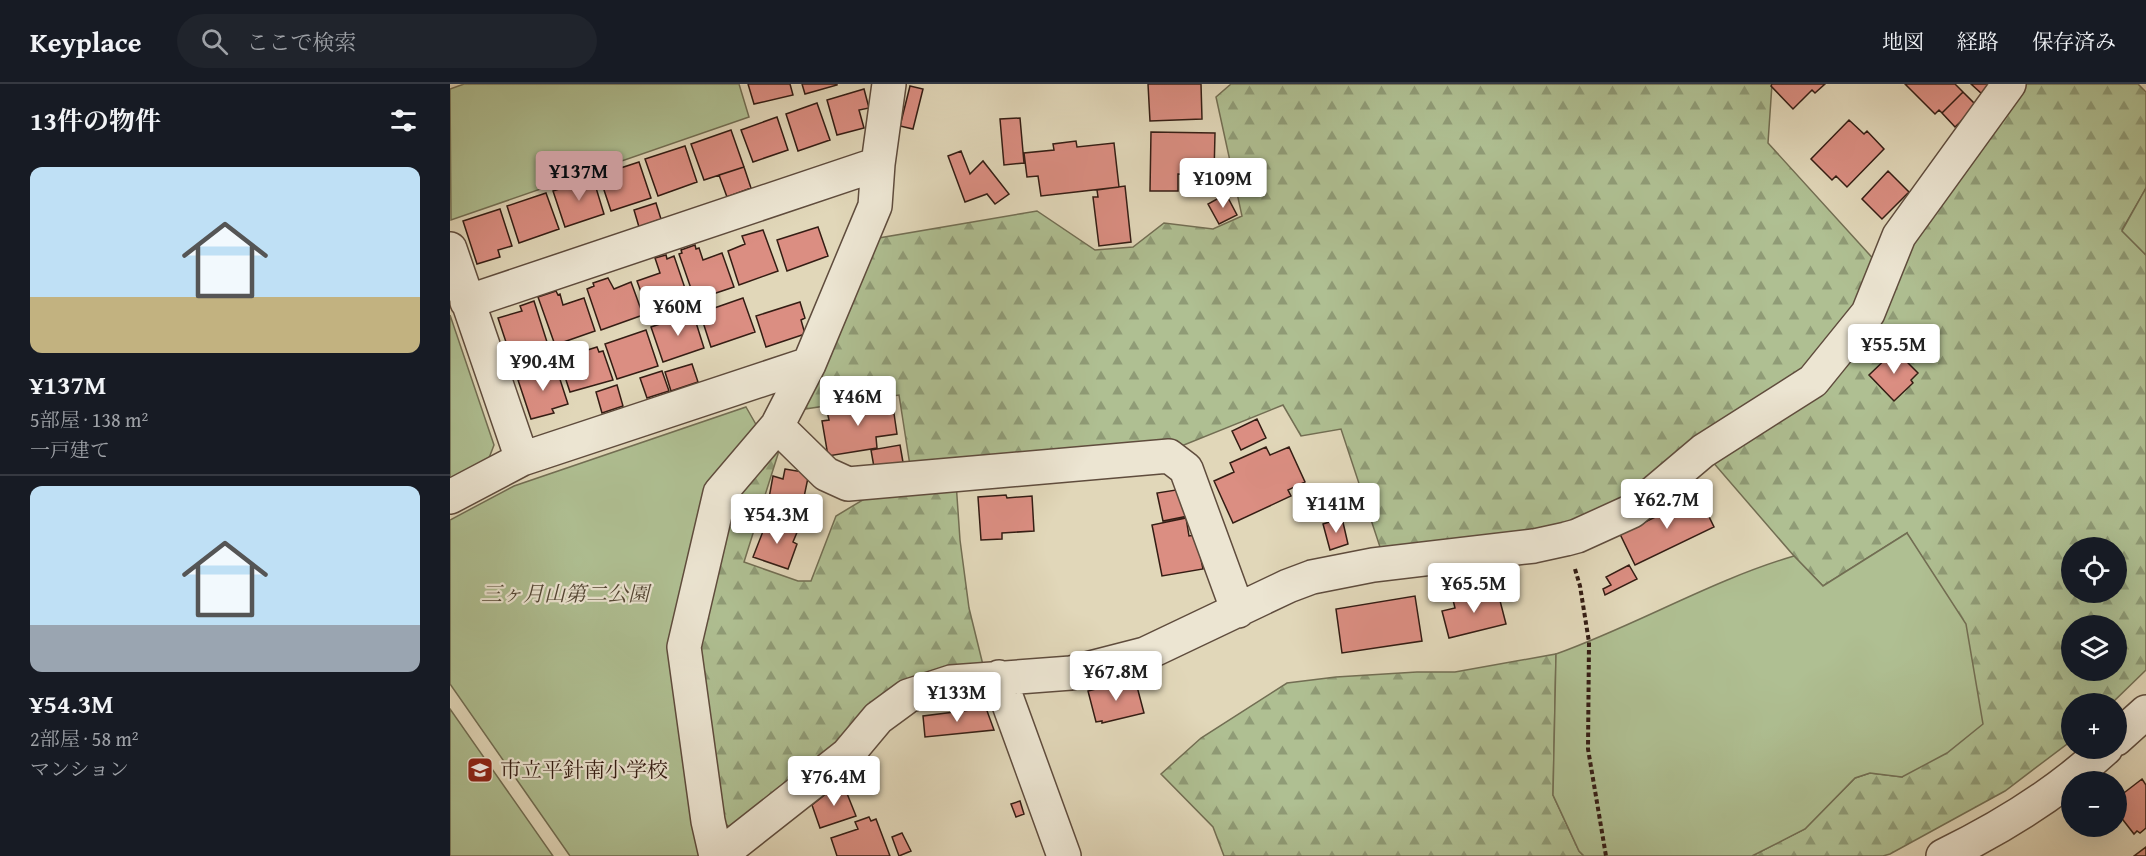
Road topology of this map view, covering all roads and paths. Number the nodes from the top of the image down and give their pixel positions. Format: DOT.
graph roads {
  1 [pos="889,84"];
  2 [pos="2009,84"];
  3 [pos="878,164"];
  4 [pos="450,249"];
  5 [pos="467,302"];
  6 [pos="809,364"];
  7 [pos="777,426"];
  8 [pos="522,459"];
  9 [pos="450,497"];
  10 [pos="1566,539"];
  11 [pos="1238,611"];
  12 [pos="999,677"];
  13 [pos="2146,712"];
  14 [pos="2127,729"];
  15 [pos="2092,759"];
  16 [pos="717,856"];
  17 [pos="1064,856"];
  18 [pos="1606,856"];
  19 [pos="1943,856"];
  1 -- 3 [label="street"];
  2 -- 10 [label="street"];
  3 -- 5 [label="street"];
  3 -- 6 [label="street"];
  4 -- 5 [label="street"];
  5 -- 8 [label="street"];
  6 -- 7 [label="street"];
  6 -- 8 [label="street"];
  7 -- 11 [label="street"];
  7 -- 16 [label="street"];
  8 -- 9 [label="street"];
  10 -- 11 [label="street"];
  10 -- 18 [label="path"];
  11 -- 12 [label="street"];
  12 -- 16 [label="street"];
  12 -- 17 [label="street"];
  13 -- 14 [label="street"];
  15 -- 19 [label="street"];
}
